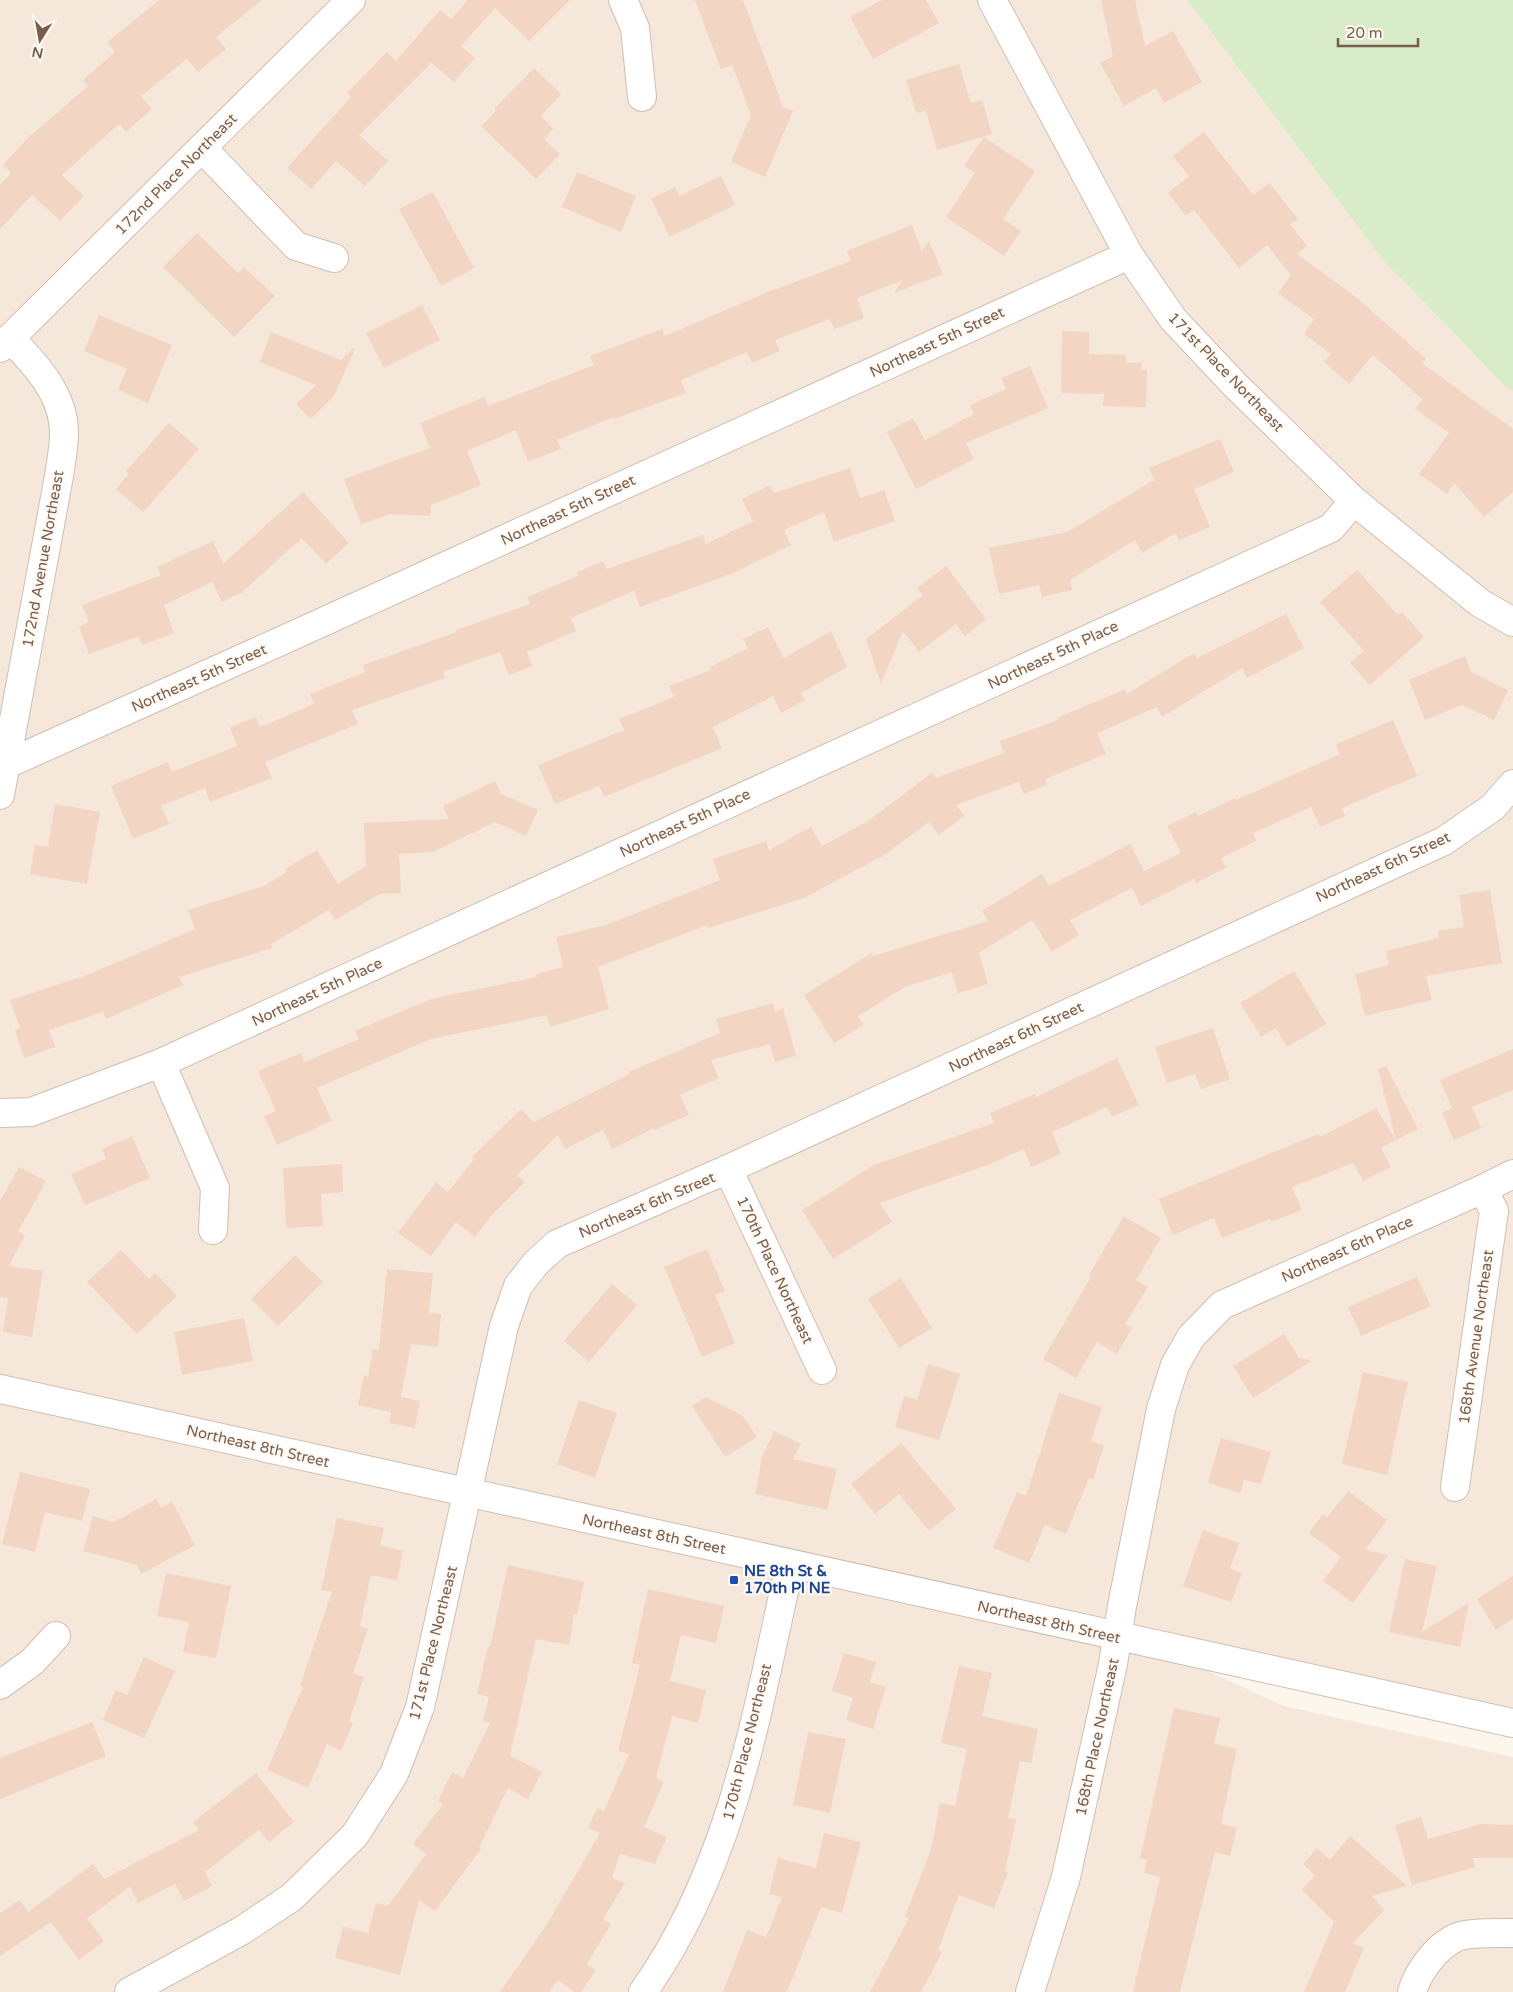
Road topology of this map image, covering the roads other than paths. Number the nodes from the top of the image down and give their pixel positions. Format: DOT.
graph roads {
  1 [pos="351,0"];
  2 [pos="623,0"];
  3 [pos="992,0"];
  4 [pos="642,97"];
  5 [pos="202,148"];
  6 [pos="1129,255"];
  7 [pos="334,258"];
  8 [pos="5,343"];
  9 [pos="1354,501"];
  10 [pos="1513,622"];
  11 [pos="6,764"];
  12 [pos="1513,784"];
  13 [pos="0,795"];
  14 [pos="161,1063"];
  15 [pos="0,1113"];
  16 [pos="728,1169"];
  17 [pos="1513,1174"];
  18 [pos="1483,1189"];
  19 [pos="213,1230"];
  20 [pos="518,1286"];
  21 [pos="1191,1336"];
  22 [pos="822,1370"];
  23 [pos="0,1389"];
  24 [pos="1455,1487"];
  25 [pos="468,1493"];
  26 [pos="790,1564"];
  27 [pos="56,1636"];
  28 [pos="1117,1637"];
  29 [pos="0,1685"];
  30 [pos="1513,1723"];
  31 [pos="1513,1933"];
  32 [pos="129,1992"];
  33 [pos="643,1992"];
  34 [pos="1030,1992"];
  35 [pos="1412,1992"];
  1 -- 5 [label="street, 172nd Place Northeast"];
  2 -- 4 [label="street"];
  3 -- 6 [label="street, 171st Place Northeast"];
  5 -- 7 [label="street"];
  5 -- 8 [label="street, 172nd Place Northeast"];
  6 -- 9 [label="street, 171st Place Northeast"];
  6 -- 11 [label="street, Northeast 5th Street"];
  8 -- 11 [label="street, 172nd Avenue Northeast"];
  9 -- 10 [label="street, 171st Place Northeast"];
  9 -- 14 [label="street, Northeast 5th Place"];
  11 -- 13 [label="street, 172nd Avenue Northeast"];
  12 -- 16 [label="street, Northeast 6th Street"];
  14 -- 15 [label="street, Northeast 5th Place"];
  14 -- 19 [label="street"];
  16 -- 20 [label="street, Northeast 6th Street"];
  16 -- 22 [label="street, 170th Place Northeast"];
  17 -- 18 [label="street, Northeast 6th Place"];
  18 -- 21 [label="street, Northeast 6th Place"];
  18 -- 24 [label="street, 168th Avenue Northeast"];
  20 -- 25 [label="street, 171st Place Northeast"];
  21 -- 28 [label="street, 168th Place Northeast"];
  23 -- 25 [label="street, Northeast 8th Street"];
  25 -- 26 [label="street, Northeast 8th Street"];
  25 -- 32 [label="street, 171st Place Northeast"];
  26 -- 28 [label="street, Northeast 8th Street"];
  26 -- 33 [label="street, 170th Place Northeast"];
  27 -- 29 [label="street"];
  28 -- 30 [label="street, Northeast 8th Street"];
  28 -- 34 [label="street, 168th Place Northeast"];
  31 -- 35 [label="street"];
}
